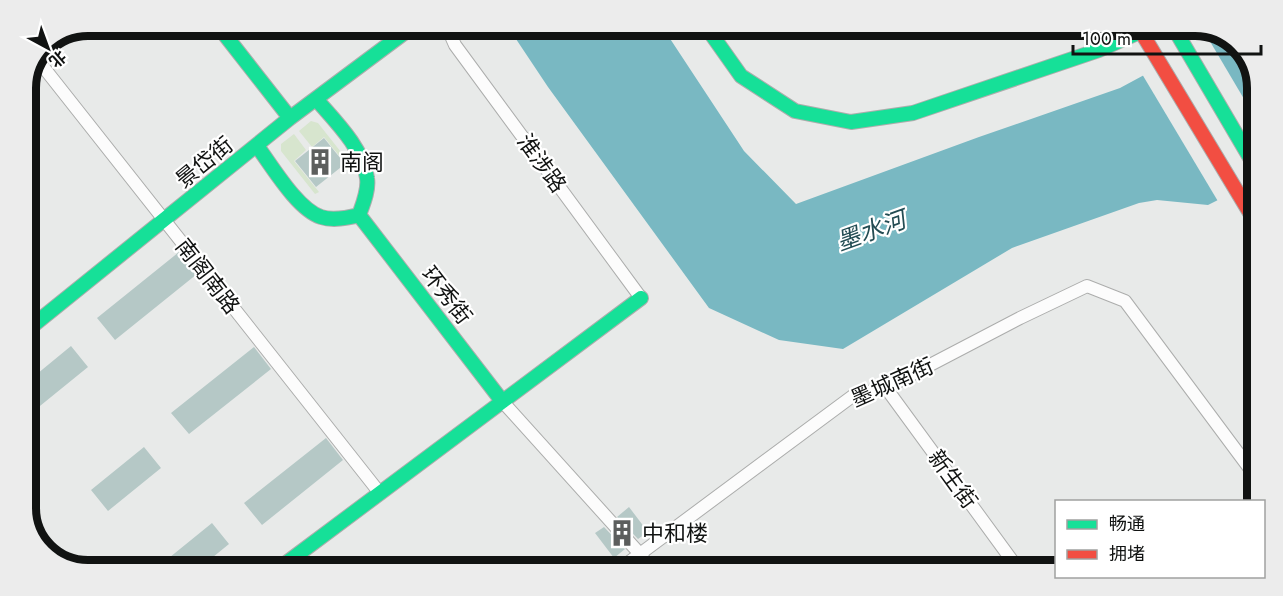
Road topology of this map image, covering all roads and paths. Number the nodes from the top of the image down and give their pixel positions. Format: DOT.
graph roads {
  1 [pos="226,36"];
  2 [pos="400,36"];
  3 [pos="451,36"];
  4 [pos="713,36"];
  5 [pos="1131,36"];
  6 [pos="1144,36"];
  7 [pos="1178,36"];
  8 [pos="41,65"];
  9 [pos="316,99"];
  10 [pos="290,118"];
  11 [pos="257,146"];
  12 [pos="1247,153"];
  13 [pos="1247,209"];
  14 [pos="359,215"];
  15 [pos="164,221"];
  16 [pos="641,297"];
  17 [pos="36,323"];
  18 [pos="886,388"];
  19 [pos="502,401"];
  20 [pos="1247,465"];
  21 [pos="379,492"];
  22 [pos="640,554"];
  23 [pos="290,560"];
  24 [pos="632,560"];
  25 [pos="644,560"];
  26 [pos="1012,560"];
  1 -- 10 [label="street"];
  2 -- 9 [label="street, 景岱街"];
  3 -- 16 [label="street, 淮涉路"];
  4 -- 5 [label="street"];
  6 -- 13 [label="street"];
  7 -- 12 [label="street"];
  8 -- 15 [label="street, 南阁南路"];
  9 -- 10 [label="street, 景岱街"];
  9 -- 14 [label="street"];
  10 -- 11 [label="street, 景岱街"];
  11 -- 14 [label="street"];
  11 -- 15 [label="street, 景岱街"];
  14 -- 19 [label="street, 环秀街"];
  15 -- 17 [label="street, 景岱街"];
  15 -- 21 [label="street, 南阁南路"];
  16 -- 19 [label="street"];
  18 -- 20 [label="street, 墨城南街"];
  18 -- 22 [label="street, 墨城南街"];
  18 -- 26 [label="street, 新生街"];
  19 -- 21 [label="street"];
  19 -- 22 [label="street"];
  21 -- 23 [label="street"];
  22 -- 24 [label="street, 墨城南街"];
  22 -- 25 [label="street"];
}
